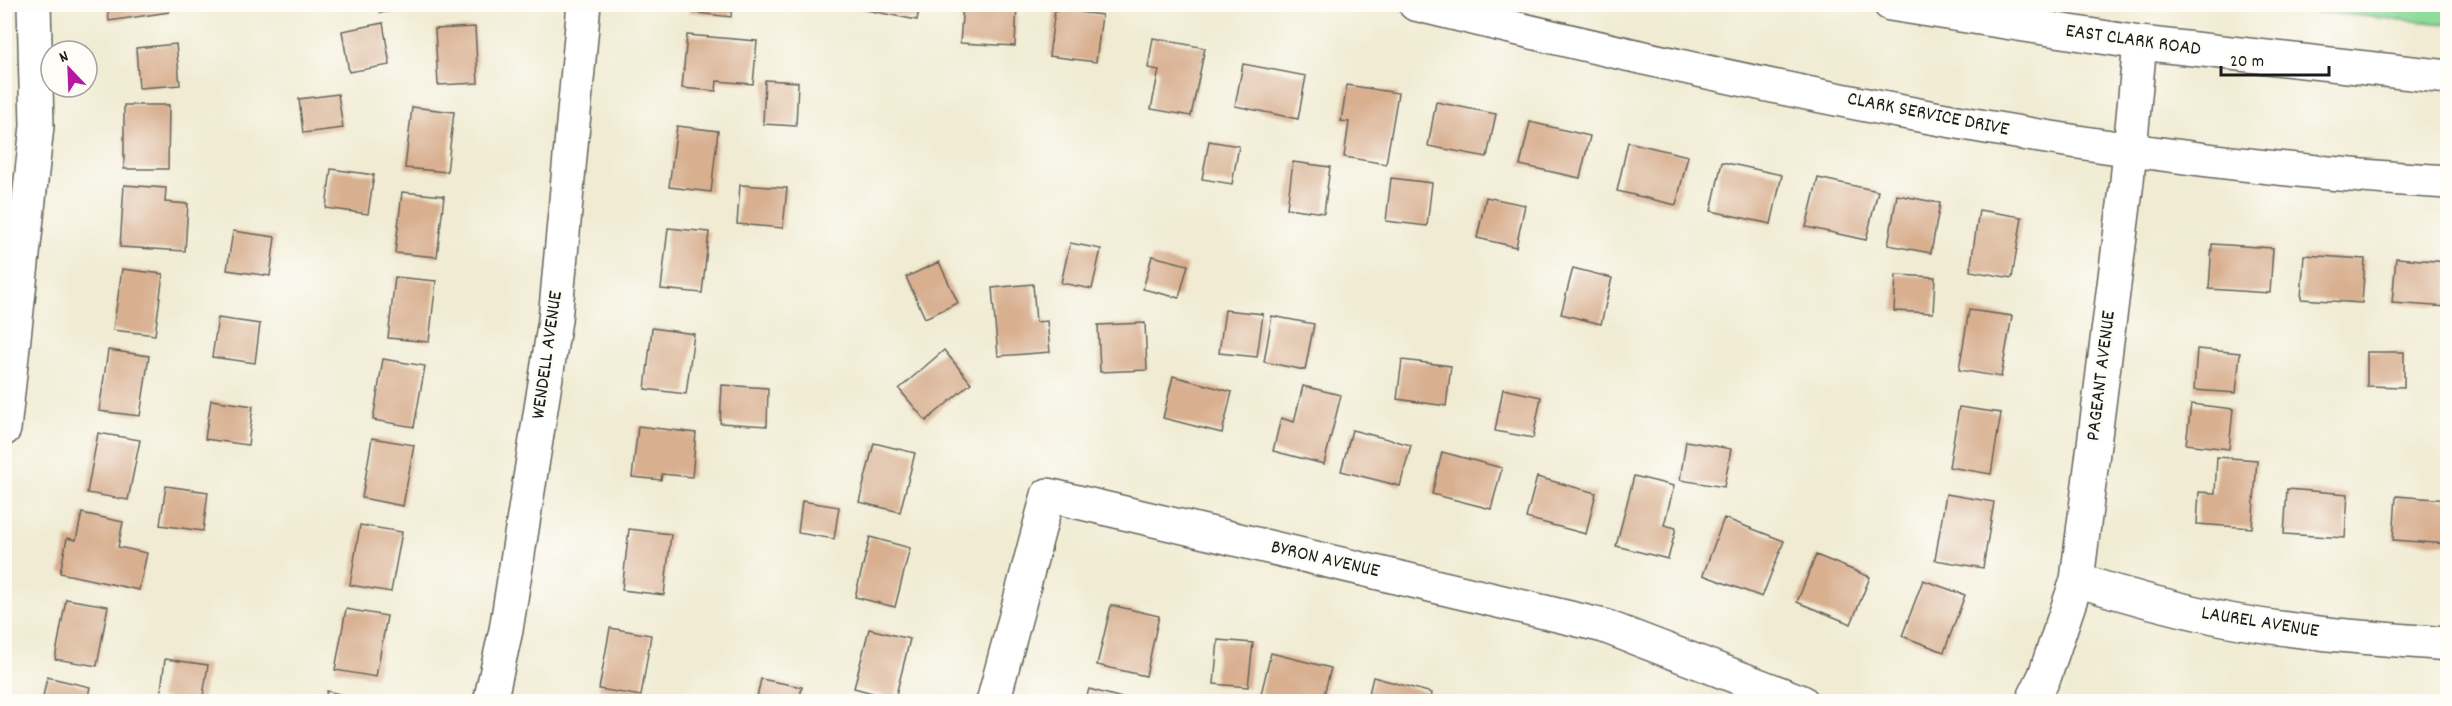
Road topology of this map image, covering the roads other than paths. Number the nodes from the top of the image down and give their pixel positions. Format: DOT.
graph roads {
  1 [pos="34,4"];
  2 [pos="584,4"];
  3 [pos="1415,4"];
  4 [pos="1890,4"];
  5 [pos="2140,43"];
  6 [pos="2448,77"];
  7 [pos="2129,151"];
  8 [pos="2448,182"];
  9 [pos="4,429"];
  10 [pos="2077,580"];
  11 [pos="2448,644"];
  12 [pos="490,702"];
  13 [pos="993,702"];
  14 [pos="1802,702"];
  15 [pos="2032,702"];
  1 -- 9 [label="street"];
  2 -- 12 [label="street, WENDELL AVENUE"];
  3 -- 7 [label="street, CLARK SERVICE DRIVE"];
  4 -- 5 [label="street, EAST CLARK ROAD"];
  5 -- 6 [label="street, EAST CLARK ROAD"];
  5 -- 7 [label="street, PAGEANT AVENUE"];
  7 -- 8 [label="street, CLARK SERVICE DRIVE"];
  7 -- 10 [label="street, PAGEANT AVENUE"];
  10 -- 11 [label="street, LAUREL AVENUE"];
  10 -- 15 [label="street, PAGEANT AVENUE"];
  13 -- 14 [label="street, BYRON AVENUE"];
}
